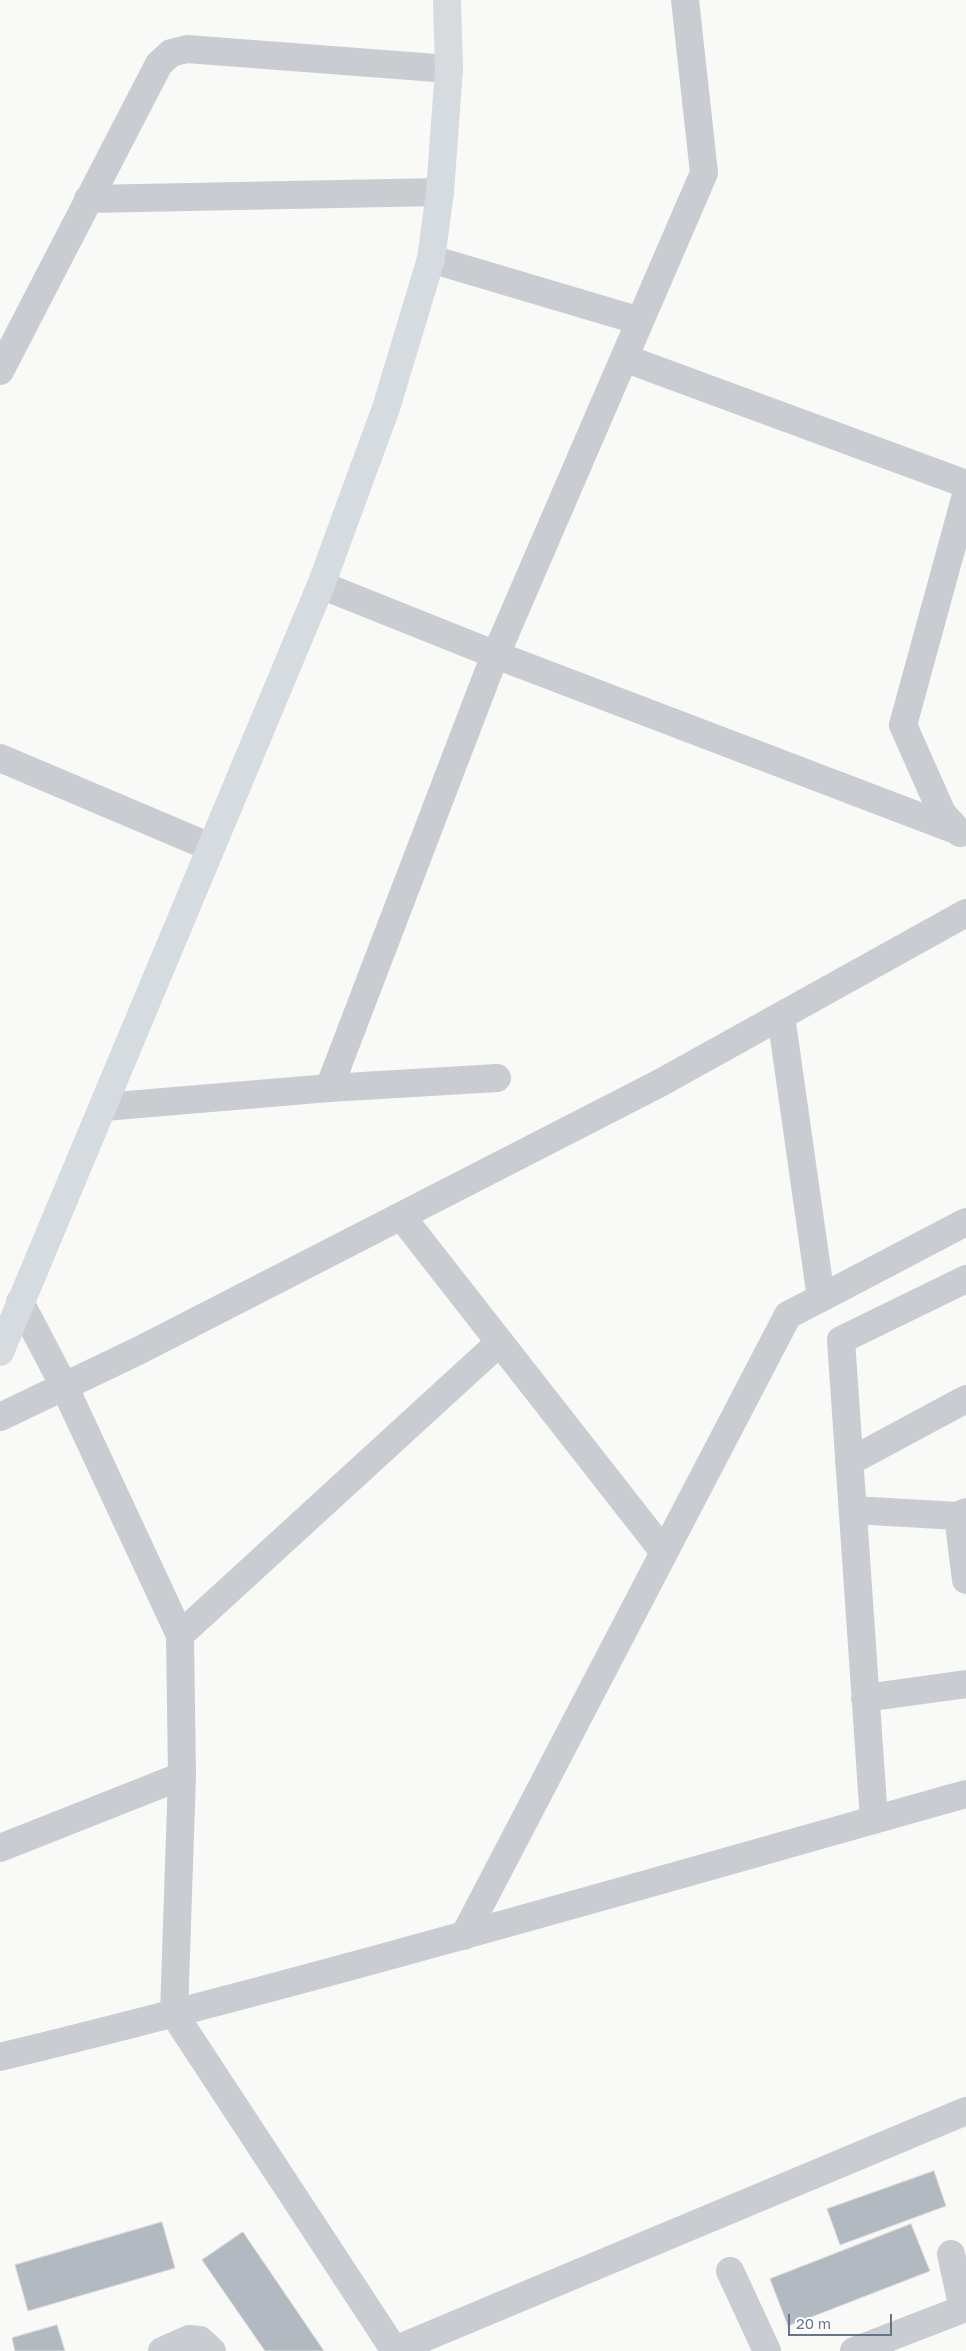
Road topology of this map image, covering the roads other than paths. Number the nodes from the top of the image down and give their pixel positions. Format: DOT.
graph roads {
  1 [pos="447,0"];
  2 [pos="685,0"];
  3 [pos="449,69"];
  4 [pos="440,192"];
  5 [pos="88,199"];
  6 [pos="431,259"];
  7 [pos="640,321"];
  8 [pos="624,358"];
  9 [pos="0,371"];
  10 [pos="966,484"];
  11 [pos="966,495"];
  12 [pos="321,585"];
  13 [pos="496,655"];
  14 [pos="0,758"];
  15 [pos="962,835"];
  16 [pos="210,847"];
  17 [pos="966,913"];
  18 [pos="780,1016"];
  19 [pos="497,1078"];
  20 [pos="329,1088"];
  21 [pos="104,1107"];
  22 [pos="401,1216"];
  23 [pos="966,1222"];
  24 [pos="966,1278"];
  25 [pos="821,1298"];
  26 [pos="20,1302"];
  27 [pos="500,1342"];
  28 [pos="0,1352"];
  29 [pos="64,1386"];
  30 [pos="966,1399"];
  31 [pos="0,1418"];
  32 [pos="849,1462"];
  33 [pos="853,1510"];
  34 [pos="962,1514"];
  35 [pos="664,1552"];
  36 [pos="966,1580"];
  37 [pos="180,1636"];
  38 [pos="966,1684"];
  39 [pos="866,1698"];
  40 [pos="182,1776"];
  41 [pos="966,1794"];
  42 [pos="874,1820"];
  43 [pos="0,1848"];
  44 [pos="464,1936"];
  45 [pos="174,2014"];
  46 [pos="0,2056"];
  47 [pos="966,2111"];
  48 [pos="951,2254"];
  49 [pos="730,2271"];
  50 [pos="908,2341"];
  51 [pos="395,2350"];
  52 [pos="162,2351"];
  53 [pos="212,2351"];
  54 [pos="767,2351"];
  55 [pos="854,2351"];
  1 -- 3 [label="main road"];
  2 -- 7 [label="street"];
  3 -- 4 [label="main road"];
  3 -- 5 [label="street"];
  4 -- 5 [label="street"];
  4 -- 6 [label="main road"];
  5 -- 9 [label="street"];
  6 -- 7 [label="street"];
  6 -- 12 [label="main road"];
  7 -- 8 [label="street"];
  8 -- 10 [label="street"];
  8 -- 13 [label="street"];
  11 -- 15 [label="street"];
  12 -- 13 [label="street"];
  12 -- 16 [label="main road"];
  13 -- 15 [label="street"];
  13 -- 20 [label="street"];
  14 -- 16 [label="street"];
  16 -- 21 [label="main road"];
  17 -- 18 [label="street"];
  18 -- 22 [label="street"];
  18 -- 25 [label="street"];
  19 -- 20 [label="street"];
  20 -- 21 [label="street"];
  21 -- 26 [label="main road"];
  22 -- 27 [label="street"];
  22 -- 29 [label="street"];
  23 -- 25 [label="street"];
  24 -- 32 [label="street"];
  25 -- 35 [label="street"];
  26 -- 28 [label="main road"];
  26 -- 29 [label="street"];
  27 -- 35 [label="street"];
  27 -- 37 [label="street"];
  29 -- 31 [label="street"];
  29 -- 37 [label="street"];
  30 -- 32 [label="street"];
  32 -- 33 [label="street"];
  33 -- 34 [label="street"];
  33 -- 39 [label="street"];
  34 -- 36 [label="street"];
  35 -- 44 [label="street"];
  37 -- 40 [label="street"];
  38 -- 39 [label="street"];
  39 -- 42 [label="street"];
  40 -- 43 [label="street"];
  40 -- 45 [label="street"];
  41 -- 42 [label="street"];
  42 -- 44 [label="street"];
  44 -- 45 [label="street"];
  45 -- 46 [label="street"];
  45 -- 51 [label="street"];
  47 -- 51 [label="street"];
  48 -- 50 [label="street"];
  49 -- 54 [label="street"];
  50 -- 55 [label="street"];
  52 -- 53 [label="street"];
}
